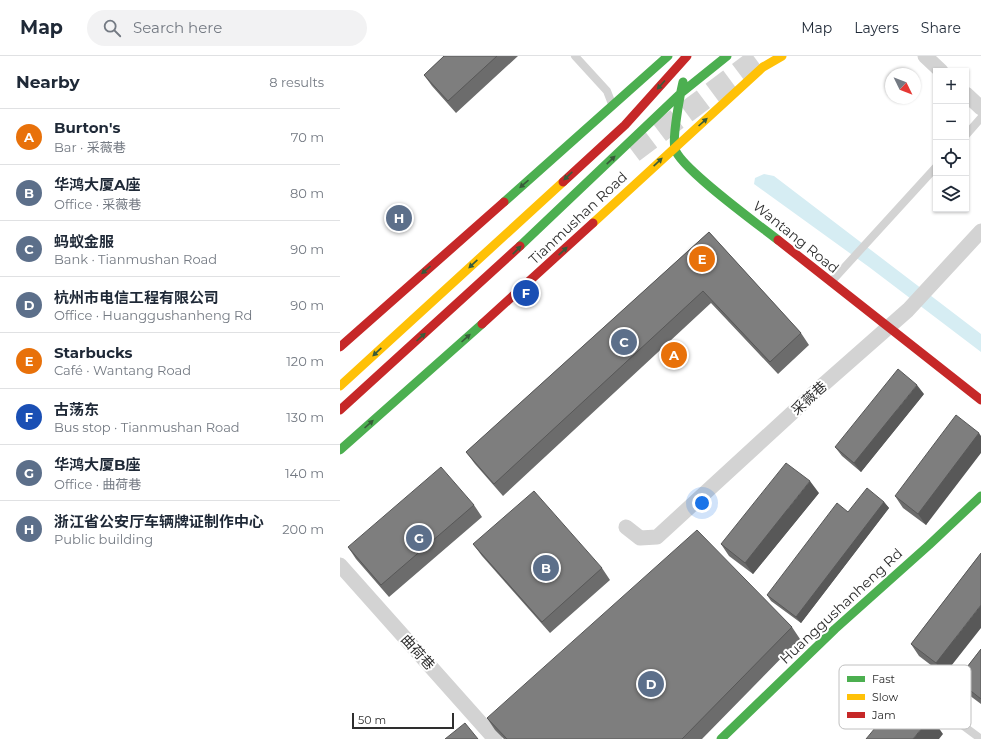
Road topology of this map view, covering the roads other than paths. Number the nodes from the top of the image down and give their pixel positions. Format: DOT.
graph roads {
  1 [pos="575,56"];
  2 [pos="668,56"];
  3 [pos="688,56"];
  4 [pos="728,56"];
  5 [pos="782,56"];
  6 [pos="925,56"];
  7 [pos="938,68"];
  8 [pos="681,93"];
  9 [pos="969,97"];
  10 [pos="612,106"];
  11 [pos="981,108"];
  12 [pos="981,118"];
  13 [pos="969,131"];
  14 [pos="674,148"];
  15 [pos="933,170"];
  16 [pos="981,231"];
  17 [pos="831,282"];
  18 [pos="888,328"];
  19 [pos="340,347"];
  20 [pos="340,386"];
  21 [pos="981,400"];
  22 [pos="340,410"];
  23 [pos="340,450"];
  24 [pos="981,496"];
  25 [pos="626,527"];
  26 [pos="340,565"];
  27 [pos="968,729"];
  28 [pos="732,736"];
  29 [pos="495,739"];
  30 [pos="981,739"];
  1 -- 10 [label="lane"];
  2 -- 10 [label="main road"];
  3 -- 8 [label="main road"];
  3 -- 20 [label="main road, one-way"];
  4 -- 8 [label="main road, Tianmushan Road"];
  14 -- 5 [label="main road, Tianmushan Road, one-way"];
  6 -- 7 [label="street"];
  8 -- 14 [label="main road"];
  22 -- 8 [label="main road, Tianmushan Road, one-way"];
  9 -- 11 [label="street"];
  10 -- 19 [label="main road, one-way"];
  12 -- 13 [label="lane"];
  14 -- 17 [label="main road, Wantang Road"];
  23 -- 14 [label="main road, Tianmushan Road, one-way"];
  15 -- 17 [label="lane"];
  16 -- 18 [label="street, 采薇巷"];
  17 -- 18 [label="main road, Wantang Road"];
  18 -- 21 [label="main road, Wantang Road"];
  18 -- 25 [label="street, 采薇巷"];
  24 -- 28 [label="main road, Huanggushanheng Rd"];
  26 -- 29 [label="street, 曲荷巷"];
  27 -- 30 [label="lane"];
}
